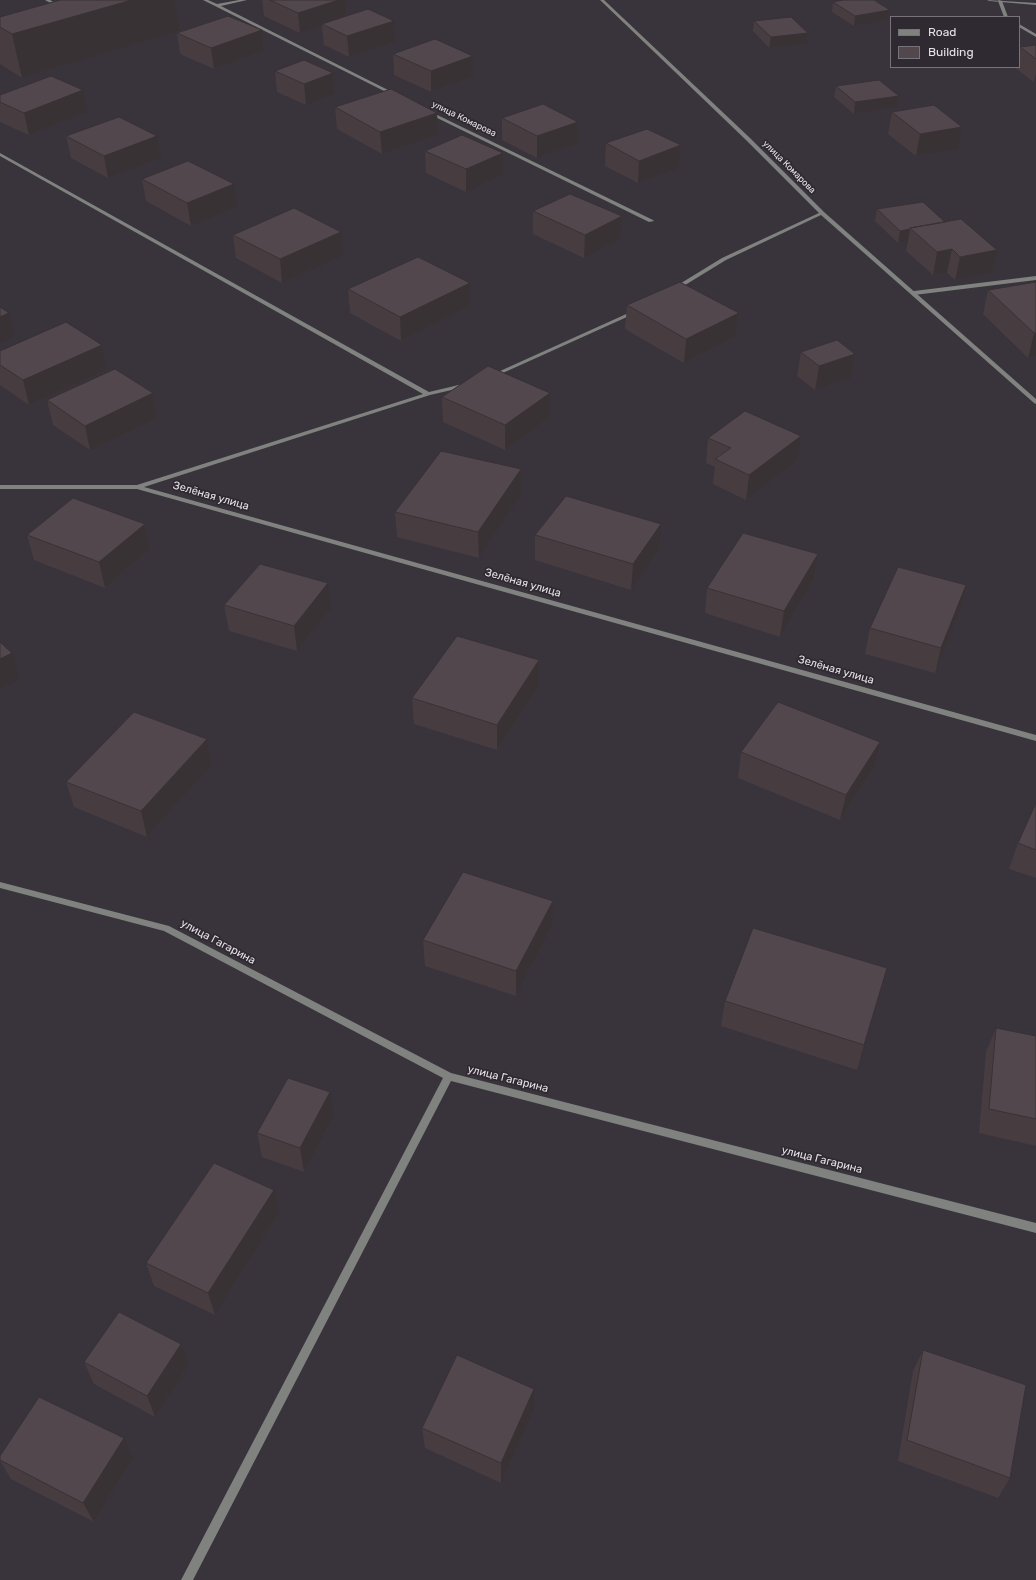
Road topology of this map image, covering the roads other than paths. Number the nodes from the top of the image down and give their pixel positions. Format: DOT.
graph roads {
  1 [pos="47,0"];
  2 [pos="205,0"];
  3 [pos="245,0"];
  4 [pos="602,0"];
  5 [pos="989,0"];
  6 [pos="1000,1"];
  7 [pos="1036,4"];
  8 [pos="216,6"];
  9 [pos="67,11"];
  10 [pos="1006,16"];
  11 [pos="1020,27"];
  12 [pos="1036,36"];
  13 [pos="402,98"];
  14 [pos="423,108"];
  15 [pos="0,154"];
  16 [pos="822,213"];
  17 [pos="651,221"];
  18 [pos="1036,278"];
  19 [pos="671,292"];
  20 [pos="914,293"];
  21 [pos="644,308"];
  22 [pos="484,380"];
  23 [pos="477,383"];
  24 [pos="428,394"];
  25 [pos="1036,402"];
  26 [pos="0,487"];
  27 [pos="137,487"];
  28 [pos="1036,738"];
  29 [pos="0,885"];
  30 [pos="449,1076"];
  31 [pos="1036,1228"];
  32 [pos="187,1580"];
  1 -- 9 [label="street"];
  2 -- 8 [label="street"];
  3 -- 8 [label="street"];
  4 -- 16 [label="street, улица Комарова"];
  5 -- 6 [label="street"];
  6 -- 7 [label="street"];
  6 -- 10 [label="street"];
  8 -- 13 [label="street"];
  11 -- 12 [label="street"];
  14 -- 17 [label="street, улица Комарова"];
  15 -- 24 [label="street"];
  16 -- 19 [label="street"];
  16 -- 20 [label="street, улица Комарова"];
  18 -- 20 [label="street"];
  20 -- 25 [label="street, улица Комарова"];
  21 -- 22 [label="street"];
  23 -- 24 [label="street"];
  24 -- 27 [label="street"];
  26 -- 27 [label="street, Зелёная улица"];
  27 -- 28 [label="street, Зелёная улица"];
  29 -- 30 [label="street, улица Гагарина"];
  30 -- 31 [label="street, улица Гагарина"];
  30 -- 32 [label="street"];
}
